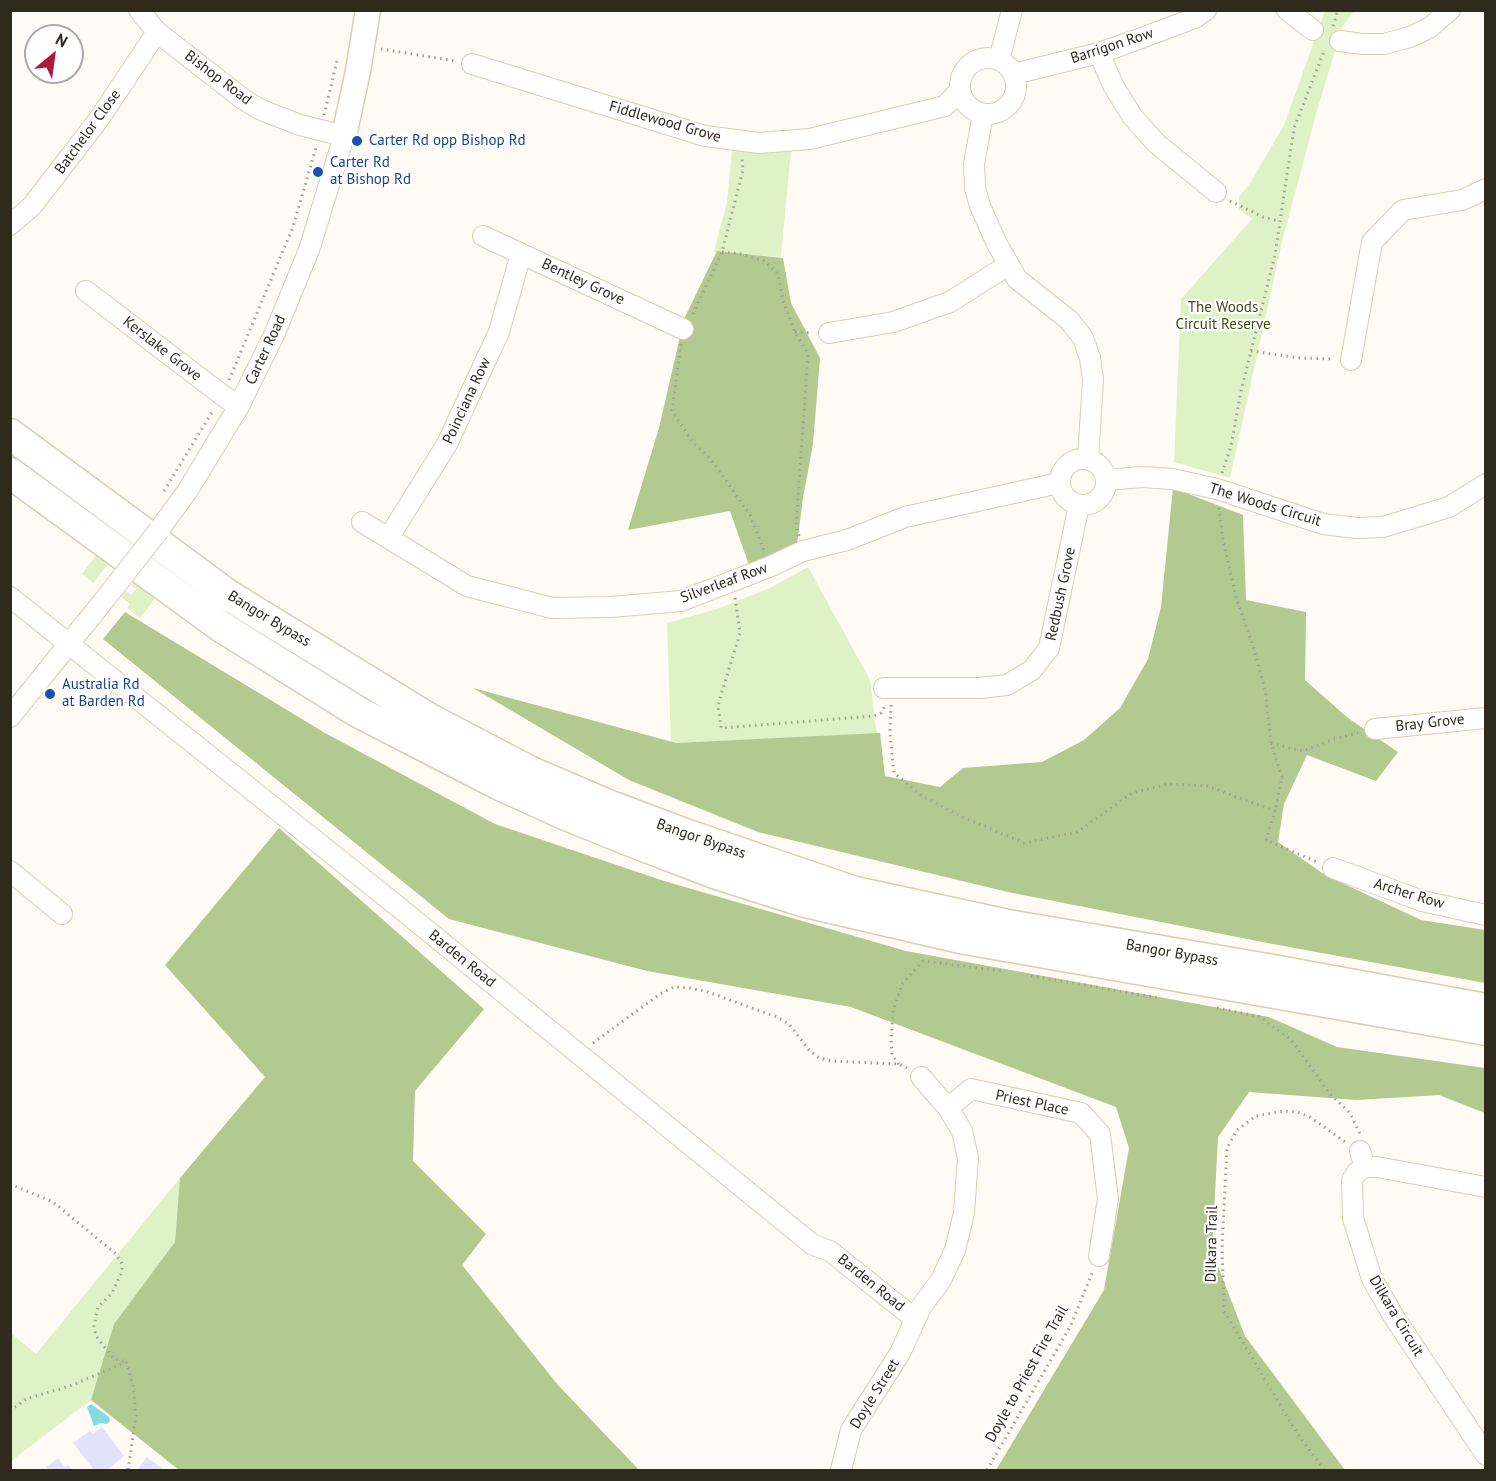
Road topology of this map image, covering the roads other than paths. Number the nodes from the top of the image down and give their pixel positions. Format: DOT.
graph roads {
  1 [pos="140,10"];
  2 [pos="368,10"];
  3 [pos="1012,10"];
  4 [pos="1206,10"];
  5 [pos="1287,10"];
  6 [pos="1450,10"];
  7 [pos="1312,30"];
  8 [pos="158,32"];
  9 [pos="1333,38"];
  10 [pos="1099,53"];
  11 [pos="999,60"];
  12 [pos="472,63"];
  13 [pos="1014,74"];
  14 [pos="960,90"];
  15 [pos="983,114"];
  16 [pos="344,136"];
  17 [pos="1485,189"];
  18 [pos="1216,192"];
  19 [pos="10,225"];
  20 [pos="483,236"];
  21 [pos="521,254"];
  22 [pos="1008,265"];
  23 [pos="86,291"];
  24 [pos="683,329"];
  25 [pos="829,333"];
  26 [pos="1351,360"];
  27 [pos="239,406"];
  28 [pos="10,434"];
  29 [pos="1088,459"];
  30 [pos="10,473"];
  31 [pos="1106,480"];
  32 [pos="1059,483"];
  33 [pos="1485,484"];
  34 [pos="1079,505"];
  35 [pos="362,522"];
  36 [pos="389,537"];
  37 [pos="10,597"];
  38 [pos="68,644"];
  39 [pos="888,688"];
  40 [pos="10,717"];
  41 [pos="1485,718"];
  42 [pos="1374,729"];
  43 [pos="1333,868"];
  44 [pos="10,871"];
  45 [pos="62,914"];
  46 [pos="1485,915"];
  47 [pos="1485,1009"];
  48 [pos="1485,1030"];
  49 [pos="921,1077"];
  50 [pos="948,1108"];
  51 [pos="1485,1187"];
  52 [pos="1099,1256"];
  53 [pos="915,1319"];
  54 [pos="1485,1455"];
  55 [pos="841,1470"];
  1 -- 8 [label="street, Bishop Road"];
  2 -- 16 [label="street, Carter Road"];
  3 -- 11 [label="street"];
  4 -- 10 [label="street, Barrigon Row"];
  5 -- 7 [label="street"];
  6 -- 9 [label="street"];
  8 -- 16 [label="street, Bishop Road"];
  8 -- 19 [label="street, Batchelor Close"];
  10 -- 13 [label="street, Barrigon Row"];
  10 -- 18 [label="street"];
  11 -- 13 [label="street"];
  11 -- 14 [label="street"];
  12 -- 14 [label="street, Fiddlewood Grove"];
  13 -- 15 [label="street"];
  14 -- 15 [label="street"];
  15 -- 22 [label="street"];
  16 -- 27 [label="street, Carter Road"];
  17 -- 26 [label="street"];
  20 -- 21 [label="street, Bentley Grove"];
  21 -- 24 [label="street, Bentley Grove"];
  21 -- 36 [label="street, Poinciana Row"];
  22 -- 25 [label="street"];
  22 -- 29 [label="street"];
  23 -- 27 [label="street, Kerslake Grove"];
  27 -- 38 [label="street, Carter Road, bridge"];
  28 -- 47 [label="main road, Bangor Bypass"];
  29 -- 31 [label="street"];
  29 -- 32 [label="street"];
  30 -- 48 [label="main road, Bangor Bypass"];
  31 -- 33 [label="street, The Woods Circuit"];
  31 -- 34 [label="street"];
  32 -- 34 [label="street"];
  32 -- 36 [label="street, Silverleaf Row"];
  34 -- 39 [label="street, Redbush Grove"];
  35 -- 36 [label="street, Silverleaf Row"];
  37 -- 38 [label="street, Barden Road"];
  38 -- 40 [label="street, Carter Road"];
  38 -- 53 [label="street, Barden Road"];
  41 -- 42 [label="street, Bray Grove"];
  43 -- 46 [label="street, Archer Row"];
  44 -- 45 [label="street"];
  49 -- 50 [label="street"];
  50 -- 52 [label="street, Priest Place"];
  50 -- 53 [label="street"];
  51 -- 54 [label="street, Dilkara Circuit"];
  53 -- 55 [label="street, Doyle Street"];
}
